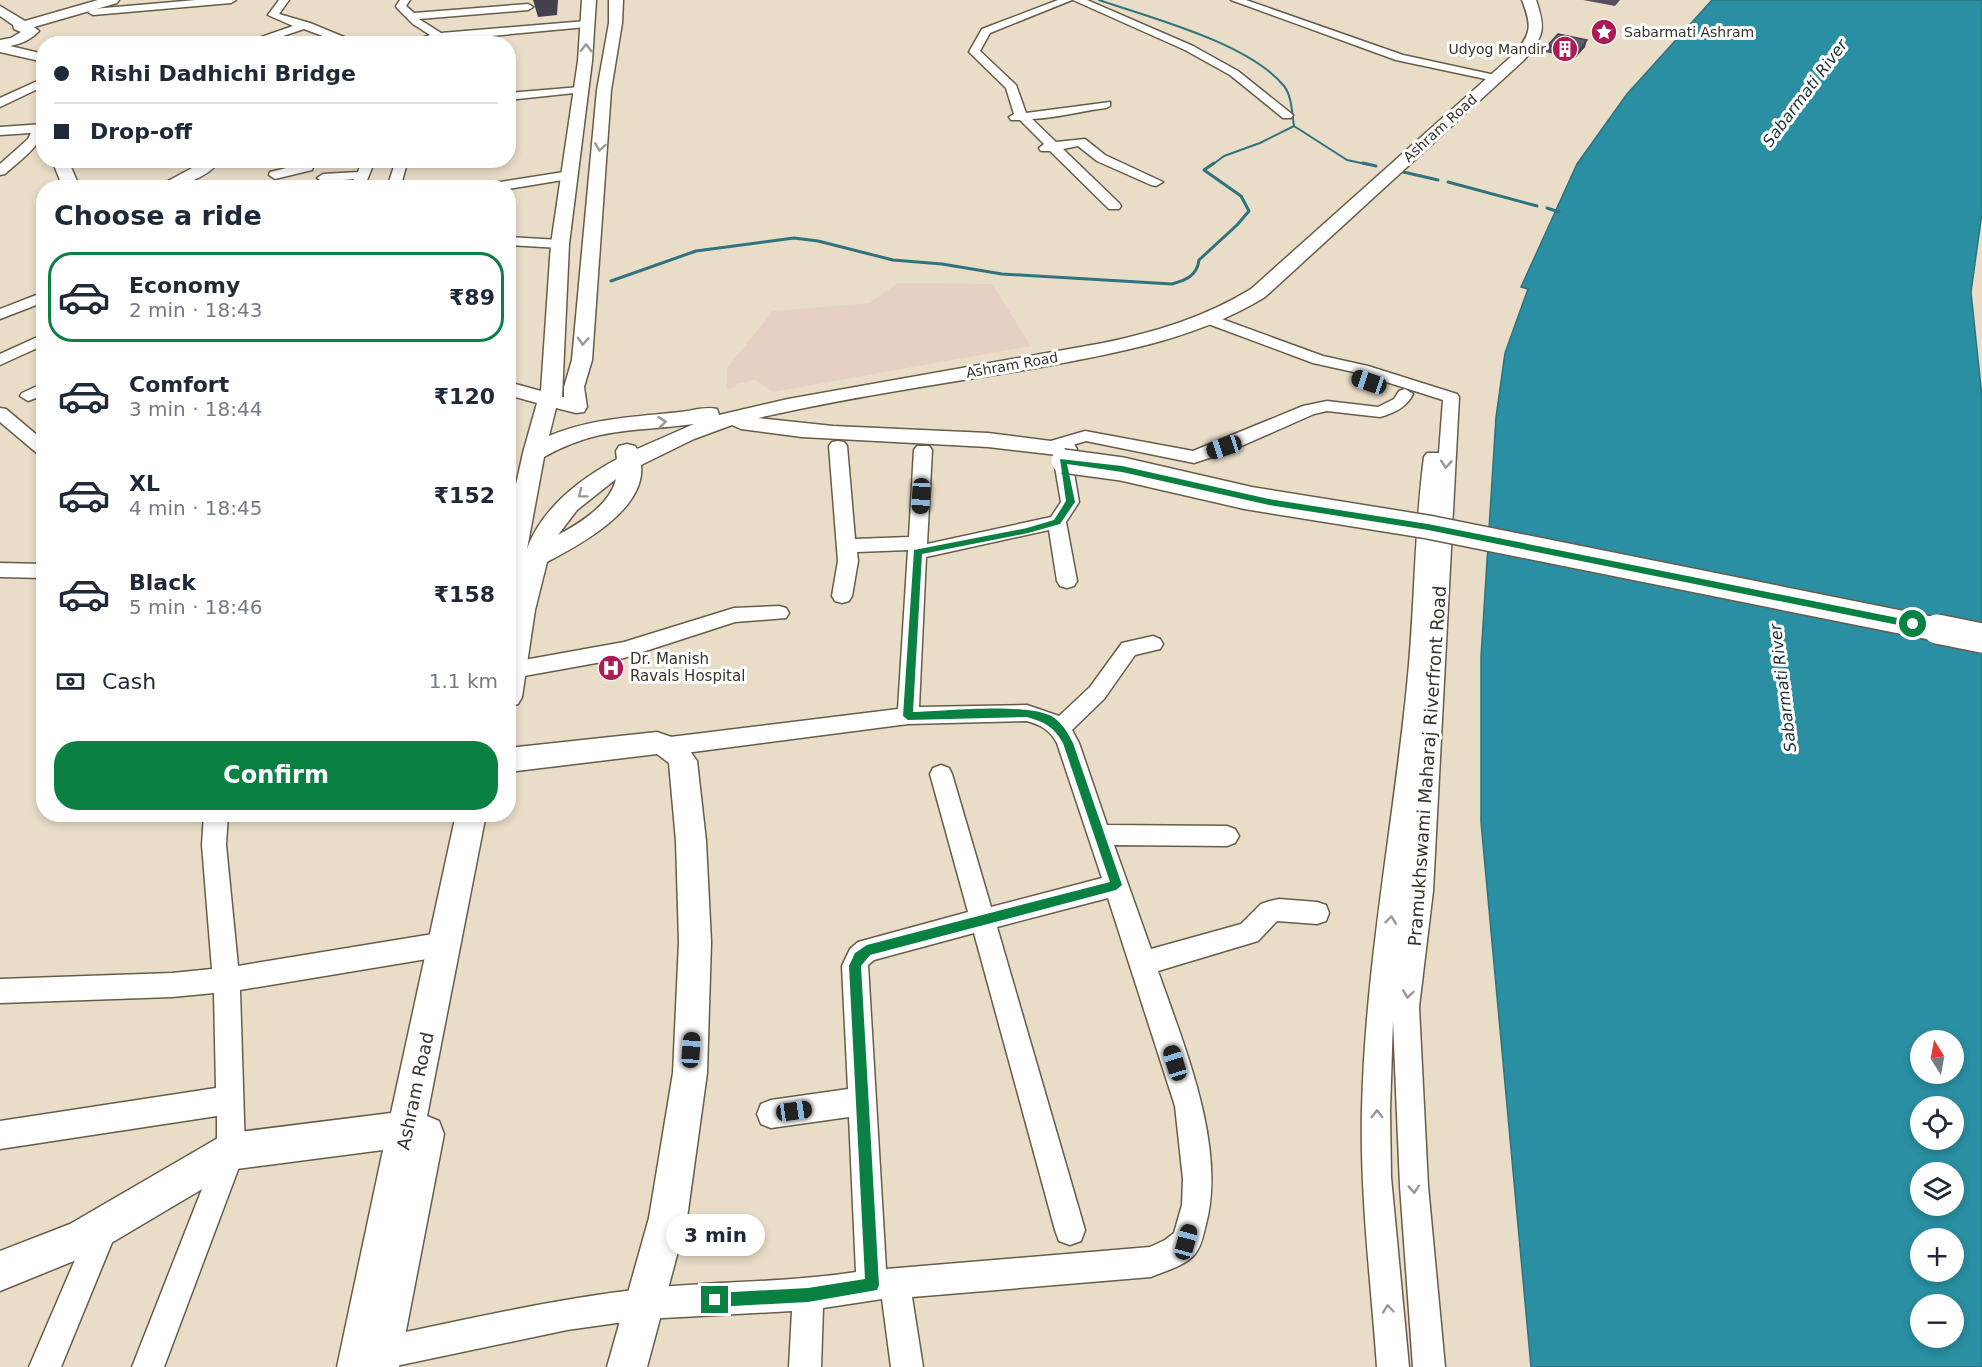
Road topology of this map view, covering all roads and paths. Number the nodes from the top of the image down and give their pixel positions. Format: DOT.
graph roads {
  1 [pos="231,0"];
  2 [pos="284,0"];
  3 [pos="450,0"];
  4 [pos="589,0"];
  5 [pos="616,0"];
  6 [pos="1067,0"];
  7 [pos="1078,0"];
  8 [pos="1236,0"];
  9 [pos="1249,0"];
  10 [pos="1518,0"];
  11 [pos="1529,0"];
  12 [pos="115,2"];
  13 [pos="407,2"];
  14 [pos="529,4"];
  15 [pos="496,5"];
  16 [pos="0,10"];
  17 [pos="446,14"];
  18 [pos="273,15"];
  19 [pos="412,16"];
  20 [pos="586,24"];
  21 [pos="306,25"];
  22 [pos="424,26"];
  23 [pos="0,28"];
  24 [pos="27,29"];
  25 [pos="1532,32"];
  26 [pos="38,36"];
  27 [pos="257,36"];
  28 [pos="272,36"];
  29 [pos="335,36"];
  30 [pos="439,36"];
  31 [pos="0,46"];
  32 [pos="36,56"];
  33 [pos="1492,75"];
  34 [pos="36,85"];
  35 [pos="579,94"];
  36 [pos="516,98"];
  37 [pos="0,103"];
  38 [pos="1106,104"];
  39 [pos="1287,115"];
  40 [pos="1018,116"];
  41 [pos="36,131"];
  42 [pos="0,133"];
  43 [pos="36,137"];
  44 [pos="1049,147"];
  45 [pos="206,168"];
  46 [pos="299,168"];
  47 [pos="0,171"];
  48 [pos="570,176"];
  49 [pos="179,180"];
  50 [pos="269,180"];
  51 [pos="1156,182"];
  52 [pos="516,184"];
  53 [pos="1114,206"];
  54 [pos="516,241"];
  55 [pos="560,244"];
  56 [pos="36,299"];
  57 [pos="0,314"];
  58 [pos="1204,316"];
  59 [pos="36,343"];
  60 [pos="0,360"];
  61 [pos="1319,360"];
  62 [pos="516,391"];
  63 [pos="36,392"];
  64 [pos="1405,394"];
  65 [pos="28,396"];
  66 [pos="516,396"];
  67 [pos="548,404"];
  68 [pos="576,407"];
  69 [pos="0,413"];
  70 [pos="727,419"];
  71 [pos="698,423"];
  72 [pos="603,426"];
  73 [pos="36,443"];
  74 [pos="838,446"];
  75 [pos="923,450"];
  76 [pos="1059,452"];
  77 [pos="534,453"];
  78 [pos="630,461"];
  79 [pos="518,489"];
  80 [pos="516,508"];
  81 [pos="1057,522"];
  82 [pos="846,546"];
  83 [pos="918,547"];
  84 [pos="0,570"];
  85 [pos="36,571"];
  86 [pos="1067,581"];
  87 [pos="842,596"];
  88 [pos="778,613"];
  89 [pos="1982,623"];
  90 [pos="1982,638"];
  91 [pos="1153,644"];
  92 [pos="516,654"];
  93 [pos="516,669"];
  94 [pos="908,716"];
  95 [pos="1060,728"];
  96 [pos="669,746"];
  97 [pos="516,759"];
  98 [pos="941,774"];
  99 [pos="215,822"];
  100 [pos="469,822"];
  101 [pos="485,822"];
  102 [pos="1099,835"];
  103 [pos="1227,836"];
  104 [pos="1116,885"];
  105 [pos="1317,913"];
  106 [pos="983,920"];
  107 [pos="445,944"];
  108 [pos="1143,963"];
  109 [pos="226,980"];
  110 [pos="0,991"];
  111 [pos="230,1100"];
  112 [pos="862,1101"];
  113 [pos="771,1114"];
  114 [pos="408,1129"];
  115 [pos="0,1135"];
  116 [pos="231,1151"];
  117 [pos="105,1225"];
  118 [pos="1070,1230"];
  119 [pos="0,1271"];
  120 [pos="883,1284"];
  121 [pos="808,1295"];
  122 [pos="645,1304"];
  123 [pos="373,1362"];
  124 [pos="45,1367"];
  125 [pos="148,1367"];
  126 [pos="627,1367"];
  127 [pos="805,1367"];
  128 [pos="907,1367"];
  129 [pos="1393,1367"];
  130 [pos="1429,1367"];
  1 -- 12 [label="street"];
  2 -- 18 [label="street"];
  3 -- 17 [label="street"];
  4 -- 20 [label="main road"];
  5 -- 68 [label="main road, one-way"];
  6 -- 40 [label="street"];
  7 -- 39 [label="street"];
  8 -- 33 [label="street"];
  9 -- 33 [label="street"];
  10 -- 25 [label="main road"];
  11 -- 25 [label="main road"];
  12 -- 24 [label="main road"];
  12 -- 24 [label="main road"];
  13 -- 19 [label="street"];
  14 -- 15 [label="street"];
  14 -- 22 [label="street"];
  15 -- 17 [label="street"];
  16 -- 24 [label="main road"];
  17 -- 19 [label="street"];
  18 -- 21 [label="street"];
  18 -- 27 [label="street"];
  19 -- 22 [label="street"];
  20 -- 30 [label="street"];
  35 -- 20 [label="main road, one-way"];
  21 -- 28 [label="street"];
  21 -- 29 [label="street"];
  22 -- 30 [label="street"];
  23 -- 24 [label="main road"];
  24 -- 26 [label="main road"];
  24 -- 31 [label="main road"];
  25 -- 33 [label="main road, Ashram Road"];
  31 -- 32 [label="main road"];
  33 -- 58 [label="main road, Ashram Road"];
  34 -- 37 [label="street"];
  35 -- 36 [label="street"];
  35 -- 48 [label="main road"];
  38 -- 40 [label="street"];
  40 -- 44 [label="street"];
  41 -- 42 [label="street"];
  43 -- 47 [label="street"];
  44 -- 51 [label="street"];
  44 -- 53 [label="street"];
  45 -- 49 [label="street"];
  46 -- 50 [label="street"];
  48 -- 52 [label="street"];
  48 -- 55 [label="main road"];
  54 -- 55 [label="street"];
  55 -- 67 [label="main road"];
  56 -- 57 [label="street"];
  58 -- 61 [label="street"];
  58 -- 70 [label="main road, Ashram Road"];
  58 -- 71 [label="main road, Ashram Road"];
  59 -- 60 [label="street"];
  61 -- 64 [label="street"];
  61 -- 130 [label="street, Pramukhswami Maharaj Riverfront Road, one-way"];
  62 -- 67 [label="main road"];
  63 -- 65 [label="street"];
  64 -- 76 [label="street"];
  129 -- 64 [label="street, one-way"];
  66 -- 67 [label="main road"];
  67 -- 68 [label="main road"];
  67 -- 77 [label="main road"];
  68 -- 72 [label="main road"];
  69 -- 73 [label="street"];
  70 -- 71 [label="main road"];
  70 -- 76 [label="main road"];
  72 -- 71 [label="main road, Ashram Road, one-way"];
  71 -- 74 [label="main road"];
  71 -- 78 [label="main road, Ashram Road"];
  72 -- 77 [label="main road, Ashram Road"];
  72 -- 78 [label="main road"];
  74 -- 75 [label="main road"];
  74 -- 82 [label="street"];
  75 -- 76 [label="main road"];
  75 -- 83 [label="street"];
  76 -- 81 [label="street"];
  76 -- 89 [label="main road"];
  76 -- 90 [label="main road, bridge"];
  77 -- 79 [label="main road"];
  78 -- 92 [label="main road, Ashram Road"];
  79 -- 80 [label="main road"];
  81 -- 83 [label="street"];
  81 -- 86 [label="street"];
  82 -- 83 [label="street"];
  82 -- 87 [label="street"];
  83 -- 94 [label="street"];
  84 -- 85 [label="street"];
  88 -- 93 [label="street"];
  91 -- 95 [label="street"];
  94 -- 95 [label="street"];
  94 -- 96 [label="street"];
  95 -- 102 [label="street"];
  96 -- 97 [label="main road"];
  96 -- 122 [label="main road"];
  98 -- 106 [label="street"];
  99 -- 109 [label="street"];
  100 -- 107 [label="main road, Ashram Road"];
  101 -- 123 [label="main road, Ashram Road"];
  102 -- 103 [label="street"];
  102 -- 104 [label="street"];
  104 -- 106 [label="street"];
  104 -- 108 [label="street"];
  105 -- 108 [label="street"];
  106 -- 112 [label="street"];
  106 -- 118 [label="street"];
  107 -- 109 [label="street"];
  107 -- 114 [label="main road, Ashram Road"];
  108 -- 120 [label="street"];
  109 -- 110 [label="street"];
  109 -- 111 [label="street"];
  111 -- 115 [label="street"];
  111 -- 116 [label="street"];
  112 -- 113 [label="street"];
  112 -- 120 [label="street"];
  114 -- 116 [label="main road"];
  114 -- 123 [label="main road, Ashram Road"];
  116 -- 117 [label="main road"];
  116 -- 125 [label="street"];
  117 -- 119 [label="main road"];
  117 -- 124 [label="street"];
  120 -- 121 [label="street"];
  120 -- 128 [label="street"];
  121 -- 122 [label="street"];
  121 -- 127 [label="street"];
  122 -- 123 [label="street"];
  122 -- 126 [label="main road"];
}
